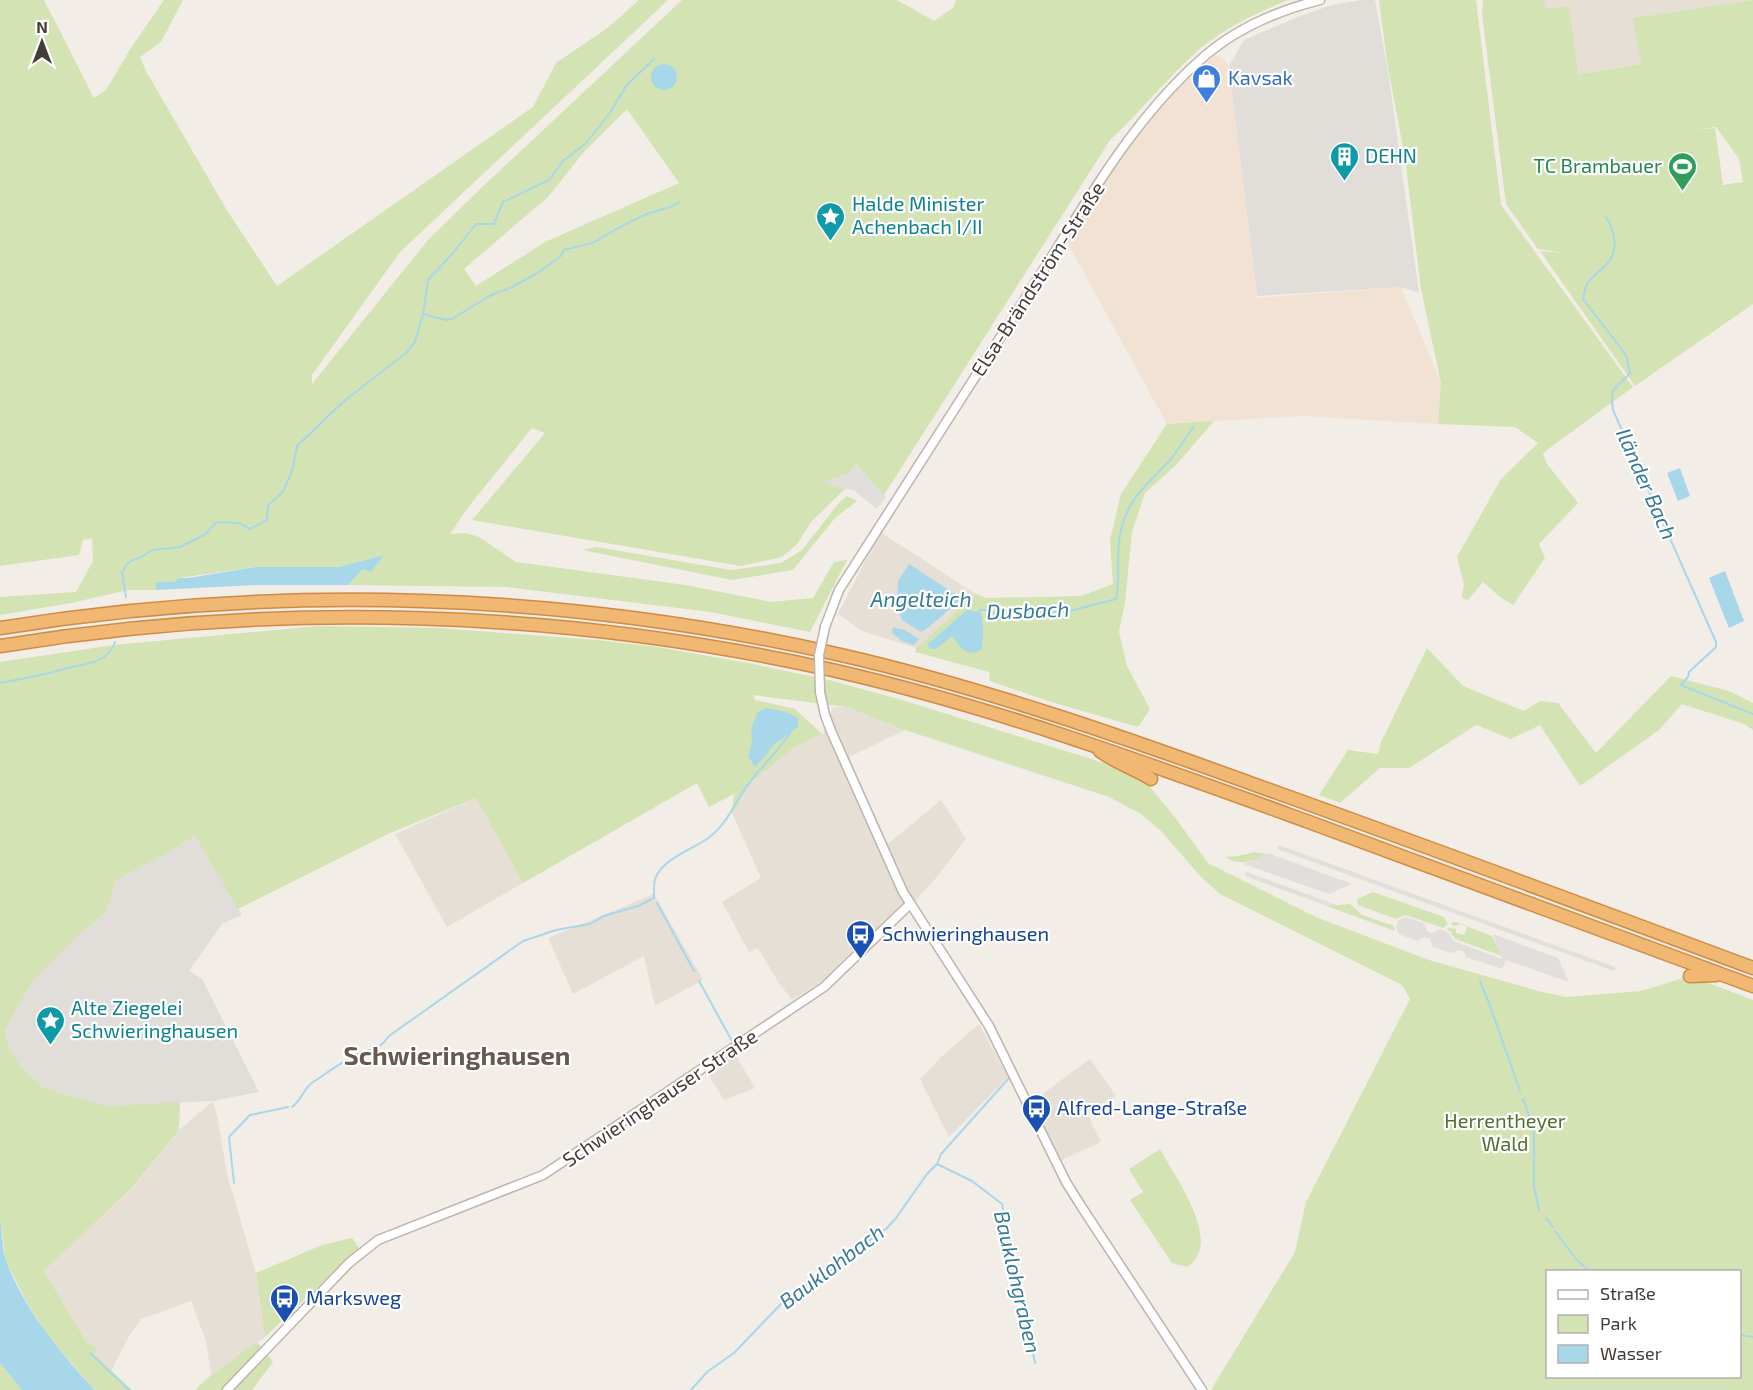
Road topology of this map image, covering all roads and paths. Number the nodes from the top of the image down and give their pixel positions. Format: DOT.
graph roads {
  1 [pos="1320,0"];
  2 [pos="0,628"];
  3 [pos="0,646"];
  4 [pos="1092,744"];
  5 [pos="1150,779"];
  6 [pos="910,904"];
  7 [pos="1753,968"];
  8 [pos="1721,974"];
  9 [pos="1690,976"];
  10 [pos="1753,986"];
  11 [pos="227,1390"];
  12 [pos="1202,1390"];
  1 -- 6 [label="street, Elsa-Brändström-Straße, bridge"];
  2 -- 7 [label="highway"];
  3 -- 4 [label="highway"];
  4 -- 5 [label="highway"];
  4 -- 8 [label="highway"];
  6 -- 11 [label="street, Schwieringhauser Straße"];
  6 -- 12 [label="street"];
  8 -- 9 [label="highway"];
  8 -- 10 [label="highway"];
}
